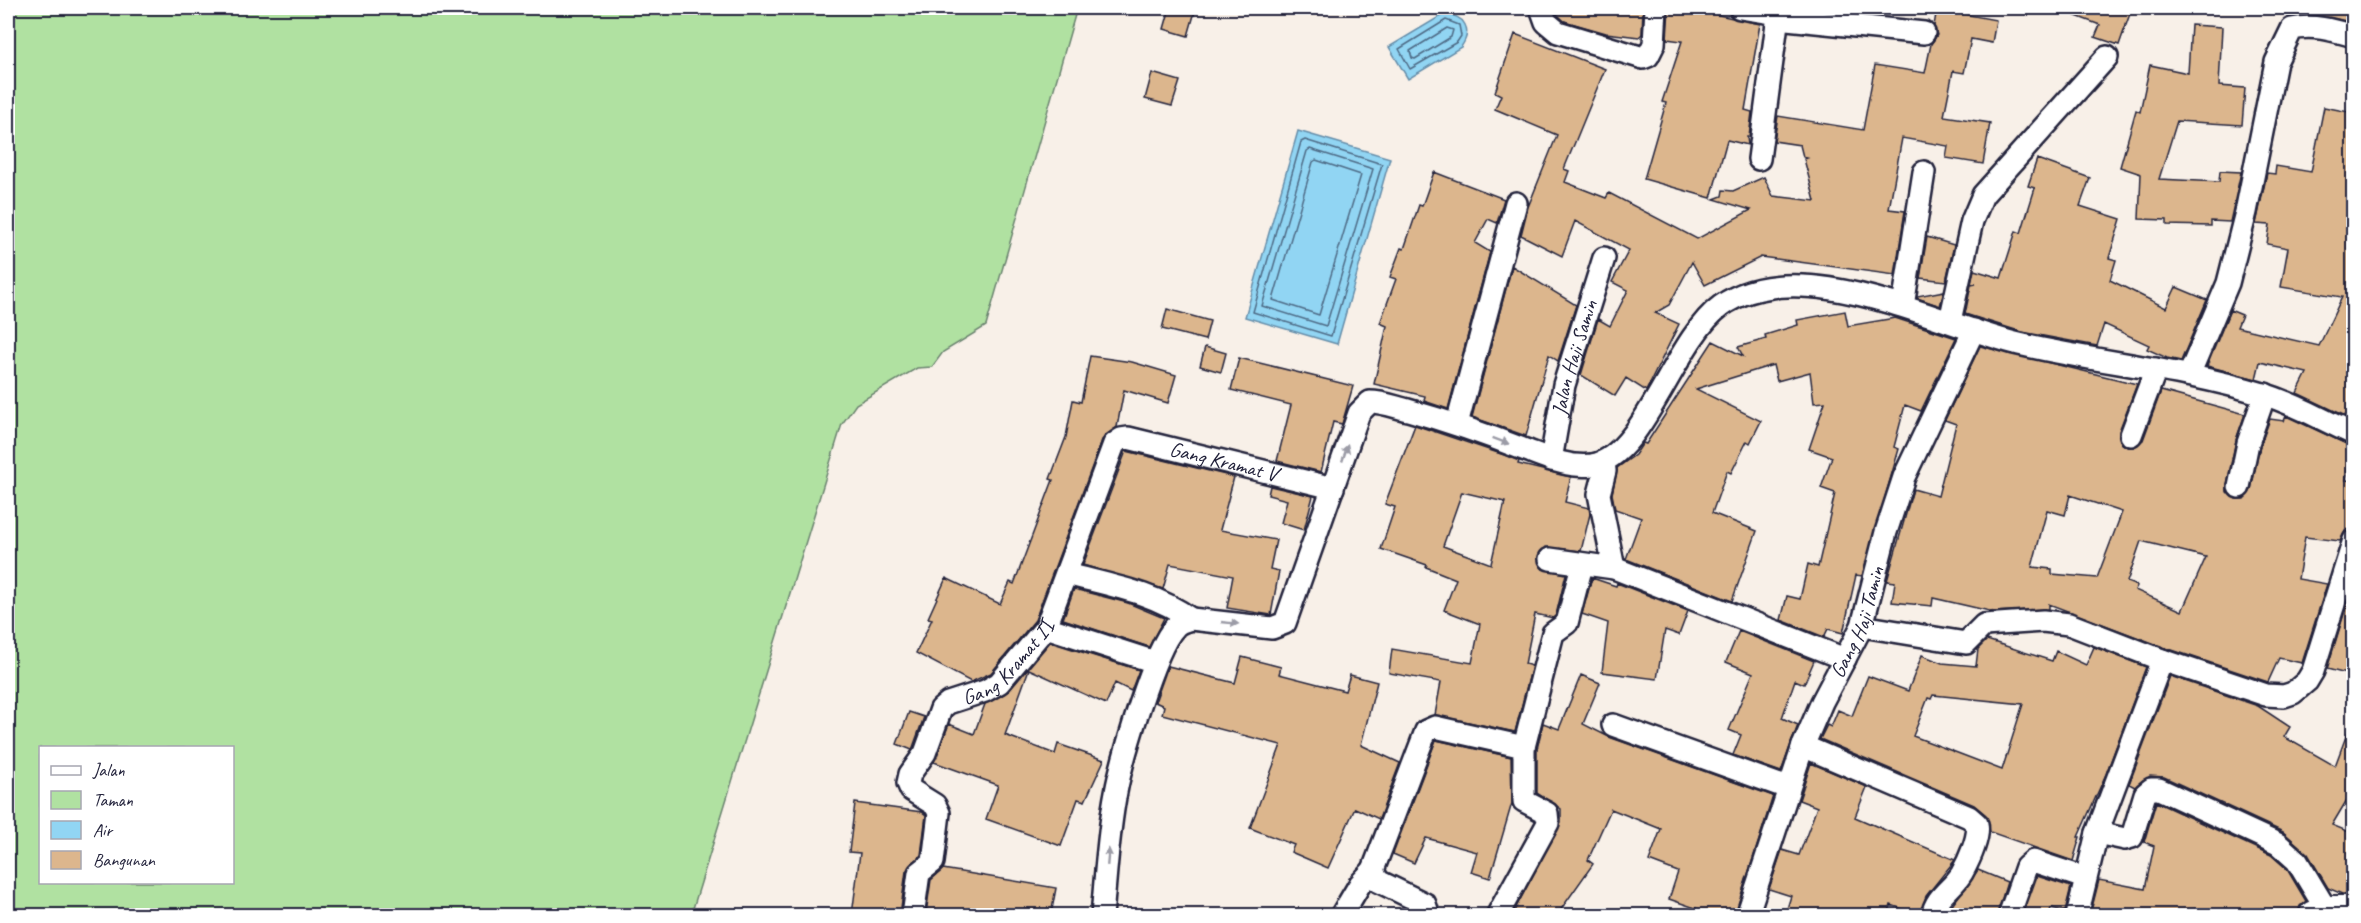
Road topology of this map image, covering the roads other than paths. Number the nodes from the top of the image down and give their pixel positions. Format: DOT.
graph roads {
  1 [pos="1656,8"];
  2 [pos="1740,8"];
  3 [pos="1542,11"];
  4 [pos="1778,13"];
  5 [pos="1924,33"];
  6 [pos="2354,36"];
  7 [pos="2107,57"];
  8 [pos="1759,159"];
  9 [pos="1924,172"];
  10 [pos="1516,203"];
  11 [pos="1605,258"];
  12 [pos="1904,306"];
  13 [pos="1950,321"];
  14 [pos="1974,330"];
  15 [pos="2156,369"];
  16 [pos="2189,375"];
  17 [pos="2265,394"];
  18 [pos="1457,423"];
  19 [pos="2354,434"];
  20 [pos="2131,435"];
  21 [pos="1114,444"];
  22 [pos="1551,460"];
  23 [pos="1604,462"];
  24 [pos="2239,487"];
  25 [pos="1333,488"];
  26 [pos="2354,540"];
  27 [pos="1550,560"];
  28 [pos="1582,565"];
  29 [pos="1614,568"];
  30 [pos="1067,574"];
  31 [pos="1191,620"];
  32 [pos="1862,626"];
  33 [pos="1046,627"];
  34 [pos="1845,659"];
  35 [pos="2162,660"];
  36 [pos="1155,662"];
  37 [pos="1613,724"];
  38 [pos="1803,746"];
  39 [pos="1524,747"];
  40 [pos="1788,788"];
  41 [pos="2097,833"];
  42 [pos="1373,870"];
  43 [pos="2085,878"];
  44 [pos="2332,913"];
  45 [pos="914,915"];
  46 [pos="1102,915"];
  47 [pos="1341,915"];
  48 [pos="1429,915"];
  49 [pos="1497,915"];
  50 [pos="1747,915"];
  51 [pos="1932,915"];
  52 [pos="2009,915"];
  53 [pos="2077,915"];
  1 -- 3 [label="street"];
  2 -- 4 [label="street"];
  4 -- 5 [label="street"];
  4 -- 8 [label="street"];
  6 -- 16 [label="street"];
  7 -- 13 [label="street"];
  9 -- 12 [label="street"];
  10 -- 18 [label="street"];
  11 -- 22 [label="street, Jalan Haji Samin"];
  12 -- 13 [label="street"];
  12 -- 23 [label="street"];
  13 -- 14 [label="street"];
  14 -- 15 [label="street"];
  14 -- 32 [label="street, Gang Haji Tamin"];
  15 -- 16 [label="street"];
  15 -- 20 [label="street"];
  16 -- 17 [label="street"];
  17 -- 19 [label="street"];
  17 -- 24 [label="street"];
  18 -- 22 [label="street, one-way"];
  25 -- 18 [label="street, one-way"];
  21 -- 25 [label="street, Gang Kramat V"];
  21 -- 30 [label="street, Gang Kramat II"];
  22 -- 23 [label="street"];
  23 -- 29 [label="street"];
  31 -- 25 [label="street, one-way"];
  26 -- 35 [label="street"];
  27 -- 28 [label="street"];
  28 -- 29 [label="street"];
  28 -- 39 [label="street"];
  29 -- 34 [label="street"];
  30 -- 31 [label="street"];
  30 -- 33 [label="street, Gang Kramat II"];
  31 -- 36 [label="street"];
  32 -- 34 [label="street, Gang Haji Tamin"];
  32 -- 35 [label="street"];
  33 -- 36 [label="street"];
  33 -- 45 [label="street, Gang Kramat II"];
  34 -- 38 [label="street, Gang Haji Tamin"];
  35 -- 41 [label="street"];
  46 -- 36 [label="street, one-way"];
  37 -- 40 [label="street"];
  38 -- 40 [label="street, Gang Haji Tamin"];
  38 -- 51 [label="street"];
  39 -- 42 [label="street"];
  39 -- 49 [label="street"];
  40 -- 50 [label="street, Gang Haji Tamin"];
  41 -- 43 [label="street"];
  41 -- 44 [label="street"];
  42 -- 47 [label="street"];
  42 -- 48 [label="street"];
  43 -- 52 [label="street"];
  43 -- 53 [label="street"];
}
